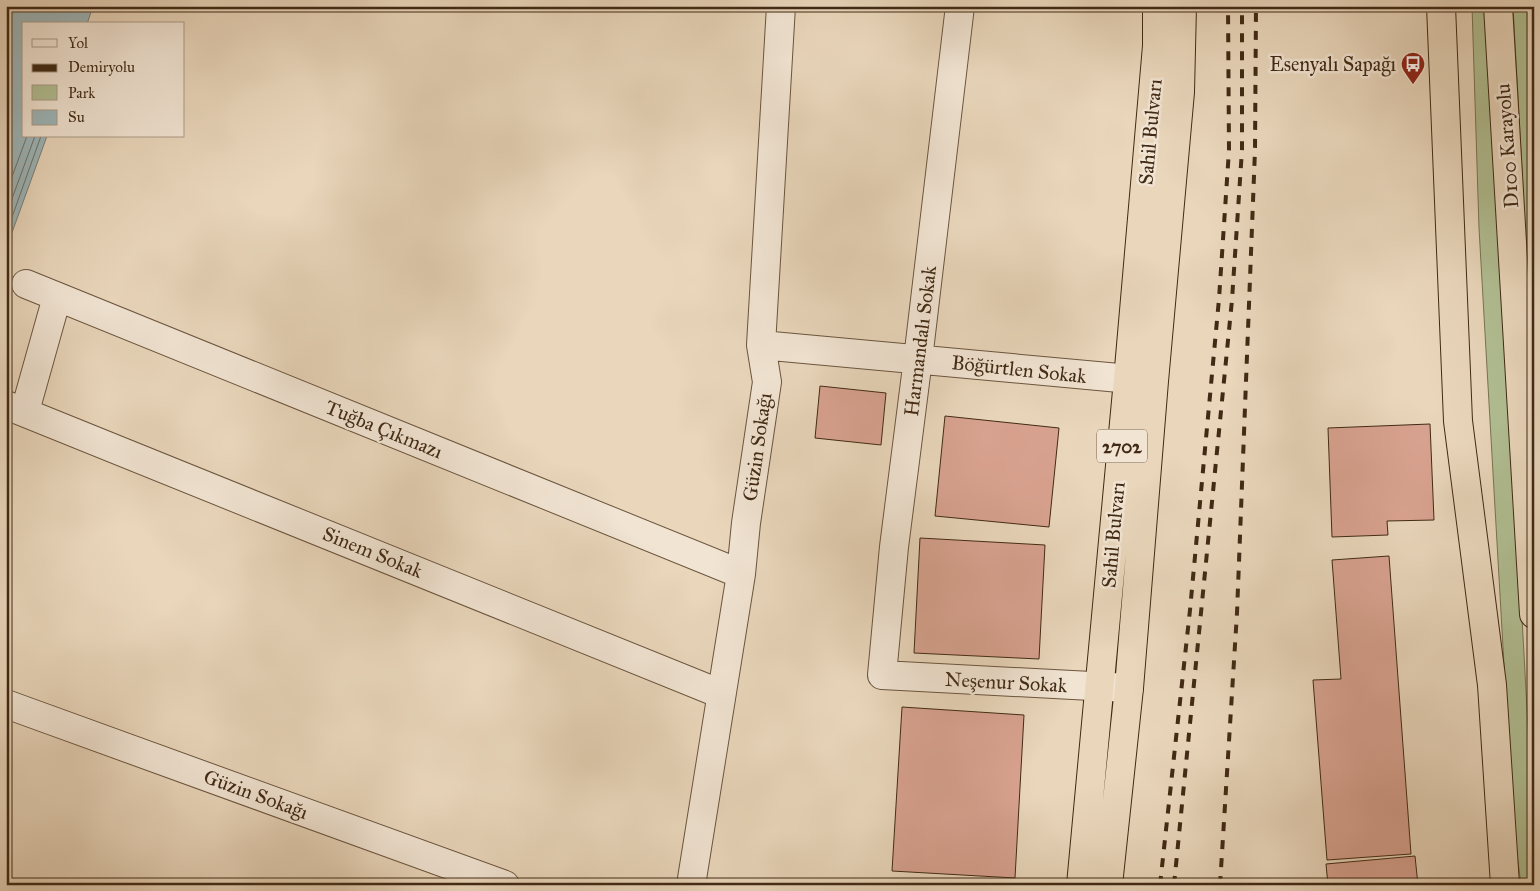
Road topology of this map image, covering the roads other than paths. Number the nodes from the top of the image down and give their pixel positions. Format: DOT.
graph roads {
  1 [pos="781,6"];
  2 [pos="960,6"];
  3 [pos="1156,6"];
  4 [pos="1182,6"];
  5 [pos="1441,6"];
  6 [pos="1498,6"];
  7 [pos="26,284"];
  8 [pos="57,297"];
  9 [pos="761,345"];
  10 [pos="918,359"];
  11 [pos="1141,381"];
  12 [pos="15,408"];
  13 [pos="741,574"];
  14 [pos="1534,614"];
  15 [pos="882,675"];
  16 [pos="1099,686"];
  17 [pos="1129,688"];
  18 [pos="721,694"];
  19 [pos="6,704"];
  20 [pos="505,885"];
  21 [pos="690,885"];
  22 [pos="1081,885"];
  23 [pos="1108,885"];
  24 [pos="1505,885"];
  1 -- 9 [label="street, Güzin Sokağı"];
  2 -- 10 [label="street, Harmandalı Sokak"];
  3 -- 11 [label="highway, Sahil Bulvarı / 2702"];
  4 -- 11 [label="highway, Sahil Bulvarı / 2702"];
  5 -- 24 [label="highway"];
  6 -- 14 [label="highway, D100 Karayolu"];
  7 -- 8 [label="street, Tuğba Çıkmazı"];
  8 -- 12 [label="street"];
  8 -- 13 [label="street, Tuğba Çıkmazı"];
  9 -- 10 [label="street, Böğürtlen Sokak"];
  9 -- 13 [label="street, Güzin Sokağı"];
  10 -- 11 [label="street, Böğürtlen Sokak"];
  10 -- 15 [label="street, Harmandalı Sokak"];
  11 -- 16 [label="highway, Sahil Bulvarı / 2702"];
  11 -- 17 [label="highway, Sahil Bulvarı / 2702"];
  12 -- 18 [label="street, Sinem Sokak"];
  13 -- 18 [label="street, Güzin Sokağı"];
  15 -- 16 [label="street, Neşenur Sokak"];
  16 -- 17 [label="street, Neşenur Sokak"];
  16 -- 22 [label="highway, Sahil Bulvarı / 2702"];
  17 -- 23 [label="highway, Sahil Bulvarı / 2702"];
  18 -- 21 [label="street, Güzin Sokağı"];
  19 -- 20 [label="street, Güzin Sokağı"];
}
